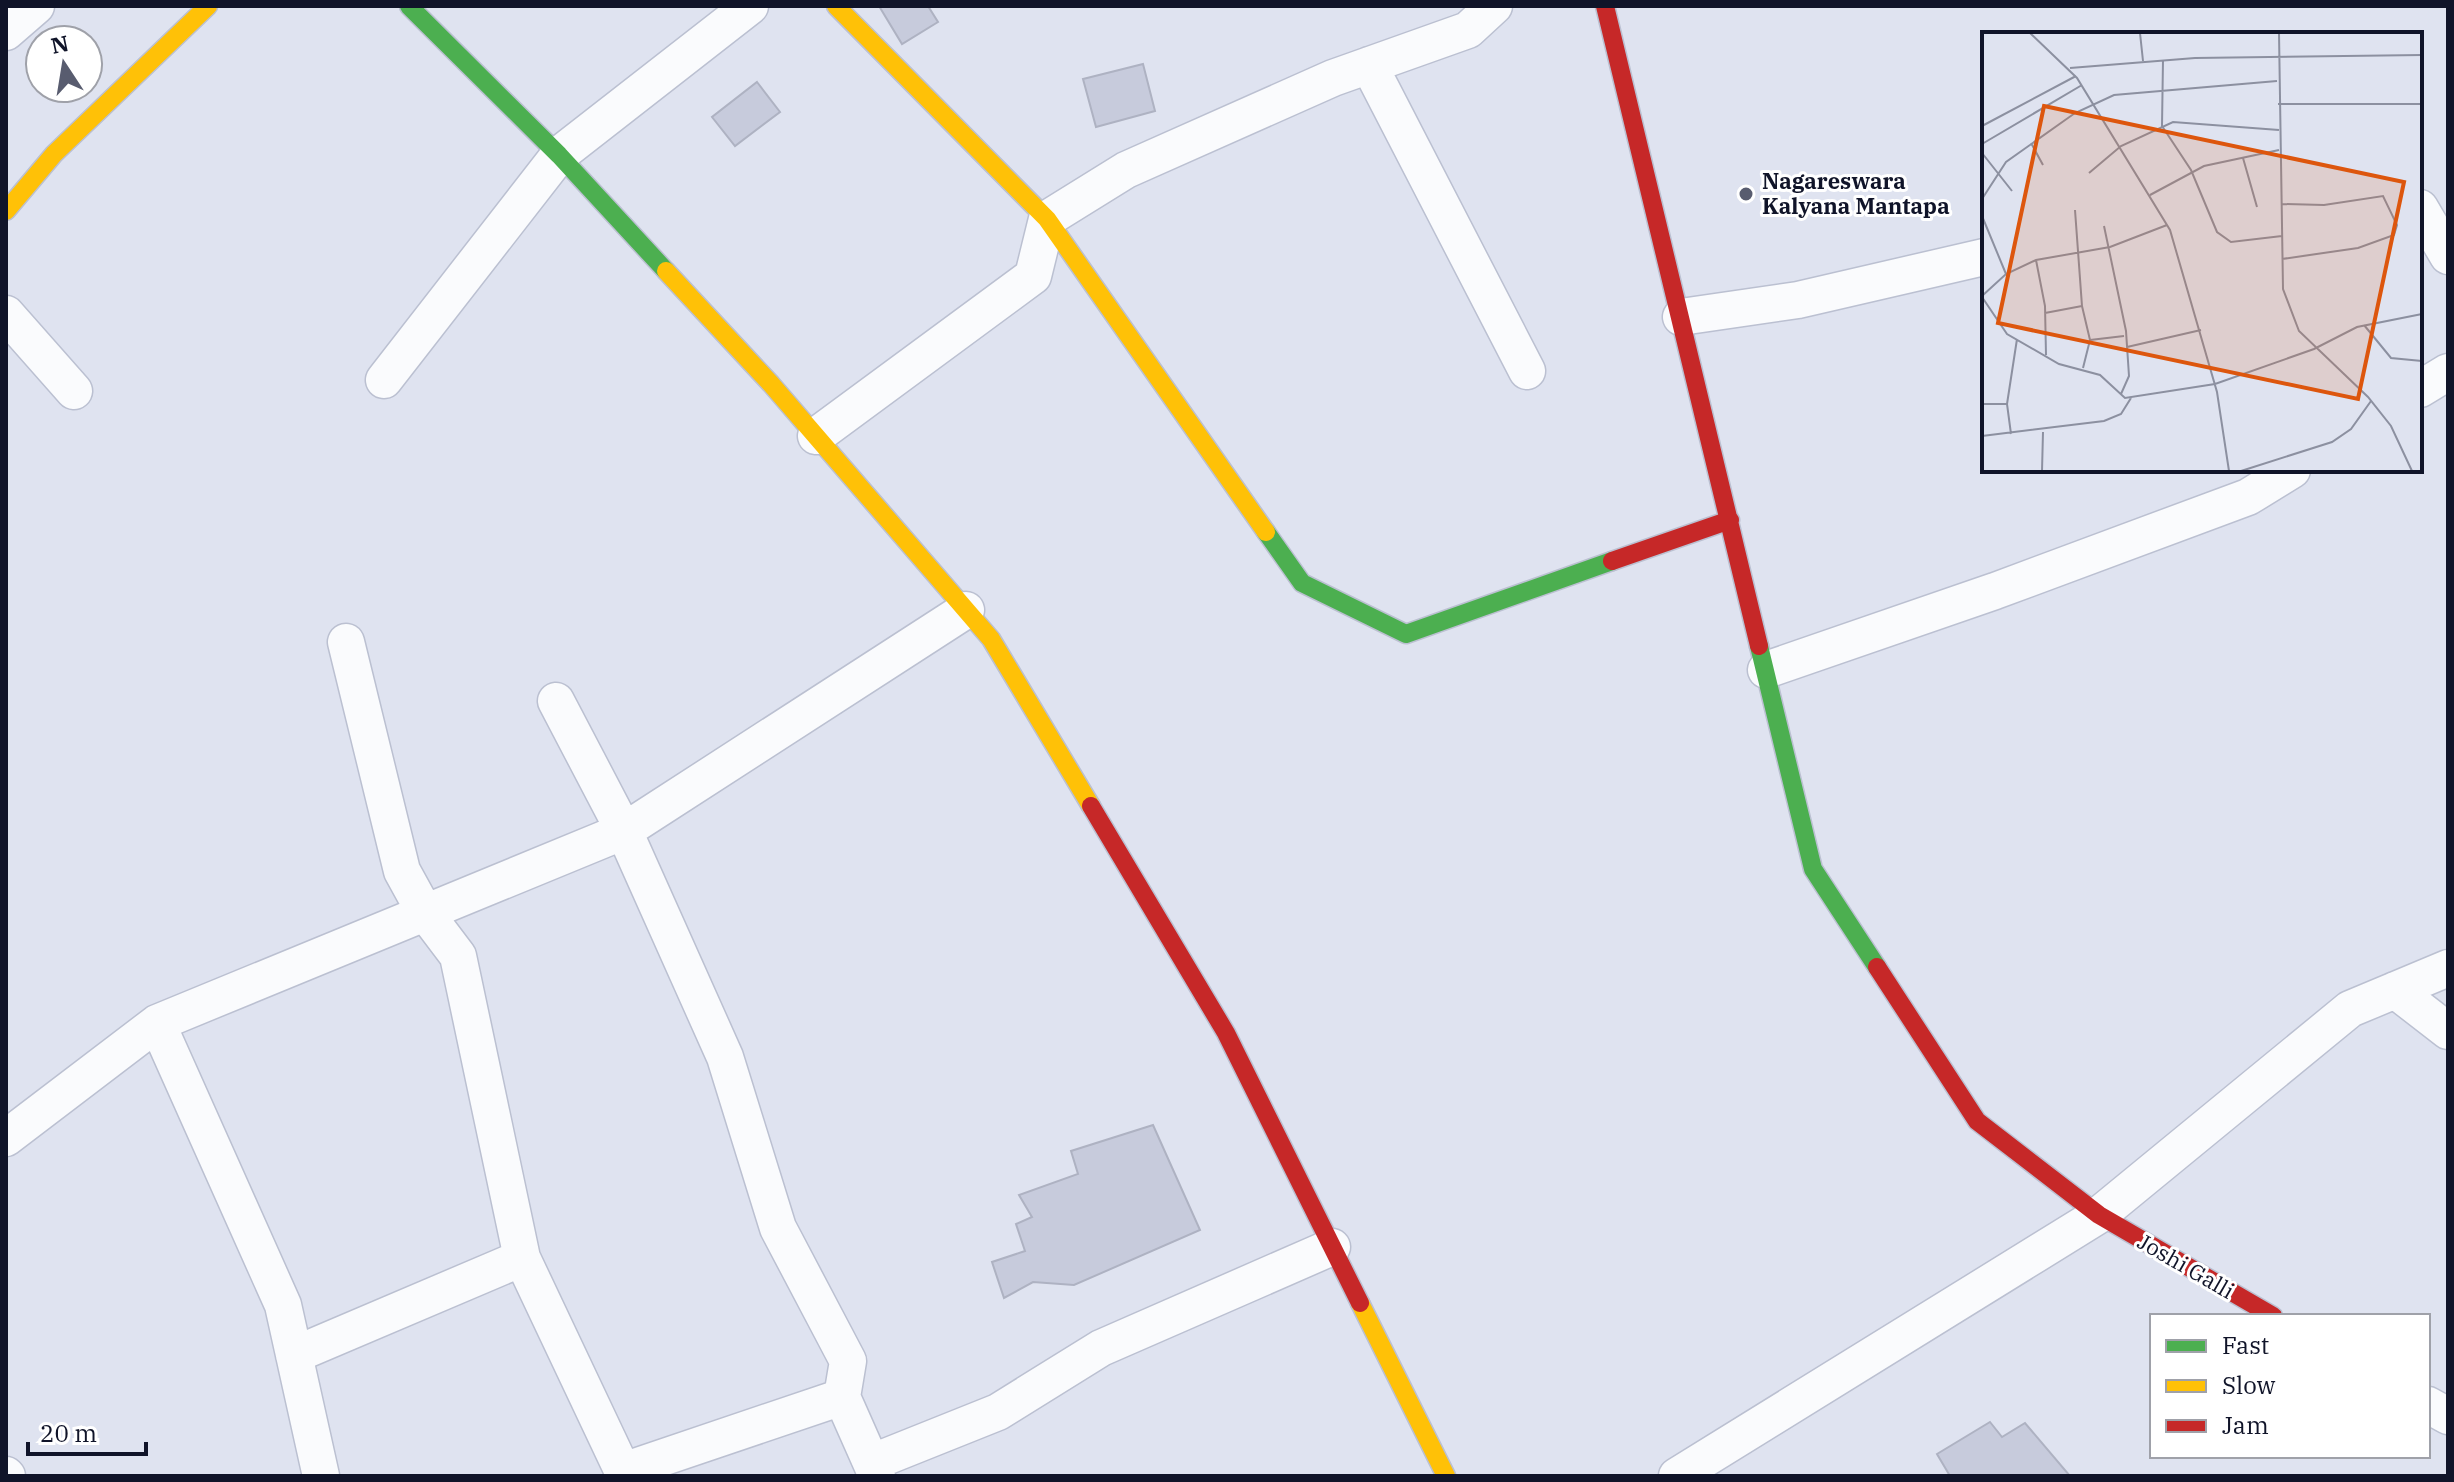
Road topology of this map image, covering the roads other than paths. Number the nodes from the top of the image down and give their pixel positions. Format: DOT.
graph roads {
  1 [pos="36,6"];
  2 [pos="208,6"];
  3 [pos="409,6"];
  4 [pos="750,6"];
  5 [pos="836,6"];
  6 [pos="1494,6"];
  7 [pos="1605,6"];
  8 [pos="6,32"];
  9 [pos="1369,65"];
  10 [pos="559,155"];
  11 [pos="6,211"];
  12 [pos="2422,211"];
  13 [pos="1047,219"];
  14 [pos="2448,256"];
  15 [pos="1982,257"];
  16 [pos="6,314"];
  17 [pos="1681,317"];
  18 [pos="1527,371"];
  19 [pos="2448,372"];
  20 [pos="384,380"];
  21 [pos="2422,388"];
  22 [pos="74,391"];
  23 [pos="816,436"];
  24 [pos="2289,472"];
  25 [pos="1730,520"];
  26 [pos="966,610"];
  27 [pos="346,642"];
  28 [pos="1766,670"];
  29 [pos="556,701"];
  30 [pos="624,831"];
  31 [pos="424,911"];
  32 [pos="2448,968"];
  33 [pos="2395,990"];
  34 [pos="157,1023"];
  35 [pos="2448,1031"];
  36 [pos="6,1138"];
  37 [pos="2099,1215"];
  38 [pos="1332,1247"];
  39 [pos="522,1258"];
  40 [pos="2270,1314"];
  41 [pos="294,1355"];
  42 [pos="842,1397"];
  43 [pos="2430,1406"];
  44 [pos="2448,1416"];
  45 [pos="875,1469"];
  46 [pos="626,1473"];
  47 [pos="321,1476"];
  48 [pos="1446,1476"];
  49 [pos="1677,1476"];
  1 -- 8 [label="street"];
  2 -- 11 [label="street"];
  3 -- 10 [label="street"];
  4 -- 10 [label="street"];
  5 -- 13 [label="street"];
  6 -- 9 [label="street"];
  7 -- 17 [label="street, Joshi Galli"];
  9 -- 13 [label="street"];
  9 -- 18 [label="street"];
  10 -- 20 [label="street"];
  10 -- 23 [label="street"];
  12 -- 14 [label="street"];
  13 -- 23 [label="street"];
  13 -- 25 [label="street"];
  15 -- 17 [label="street"];
  16 -- 22 [label="street"];
  17 -- 25 [label="street, Joshi Galli"];
  19 -- 21 [label="street"];
  23 -- 26 [label="street"];
  24 -- 28 [label="street"];
  25 -- 28 [label="street, Joshi Galli"];
  26 -- 30 [label="street"];
  26 -- 38 [label="street"];
  27 -- 31 [label="street"];
  28 -- 37 [label="street, Joshi Galli"];
  29 -- 30 [label="street"];
  30 -- 31 [label="street"];
  30 -- 42 [label="street"];
  31 -- 34 [label="street"];
  31 -- 39 [label="street"];
  32 -- 33 [label="street"];
  33 -- 35 [label="street"];
  33 -- 37 [label="street"];
  34 -- 36 [label="street"];
  34 -- 41 [label="street"];
  37 -- 40 [label="street, Joshi Galli"];
  37 -- 49 [label="street"];
  38 -- 45 [label="street"];
  38 -- 48 [label="street"];
  39 -- 41 [label="street"];
  39 -- 46 [label="street"];
  41 -- 47 [label="street"];
  42 -- 45 [label="street"];
  42 -- 46 [label="street"];
  43 -- 44 [label="street"];
}
